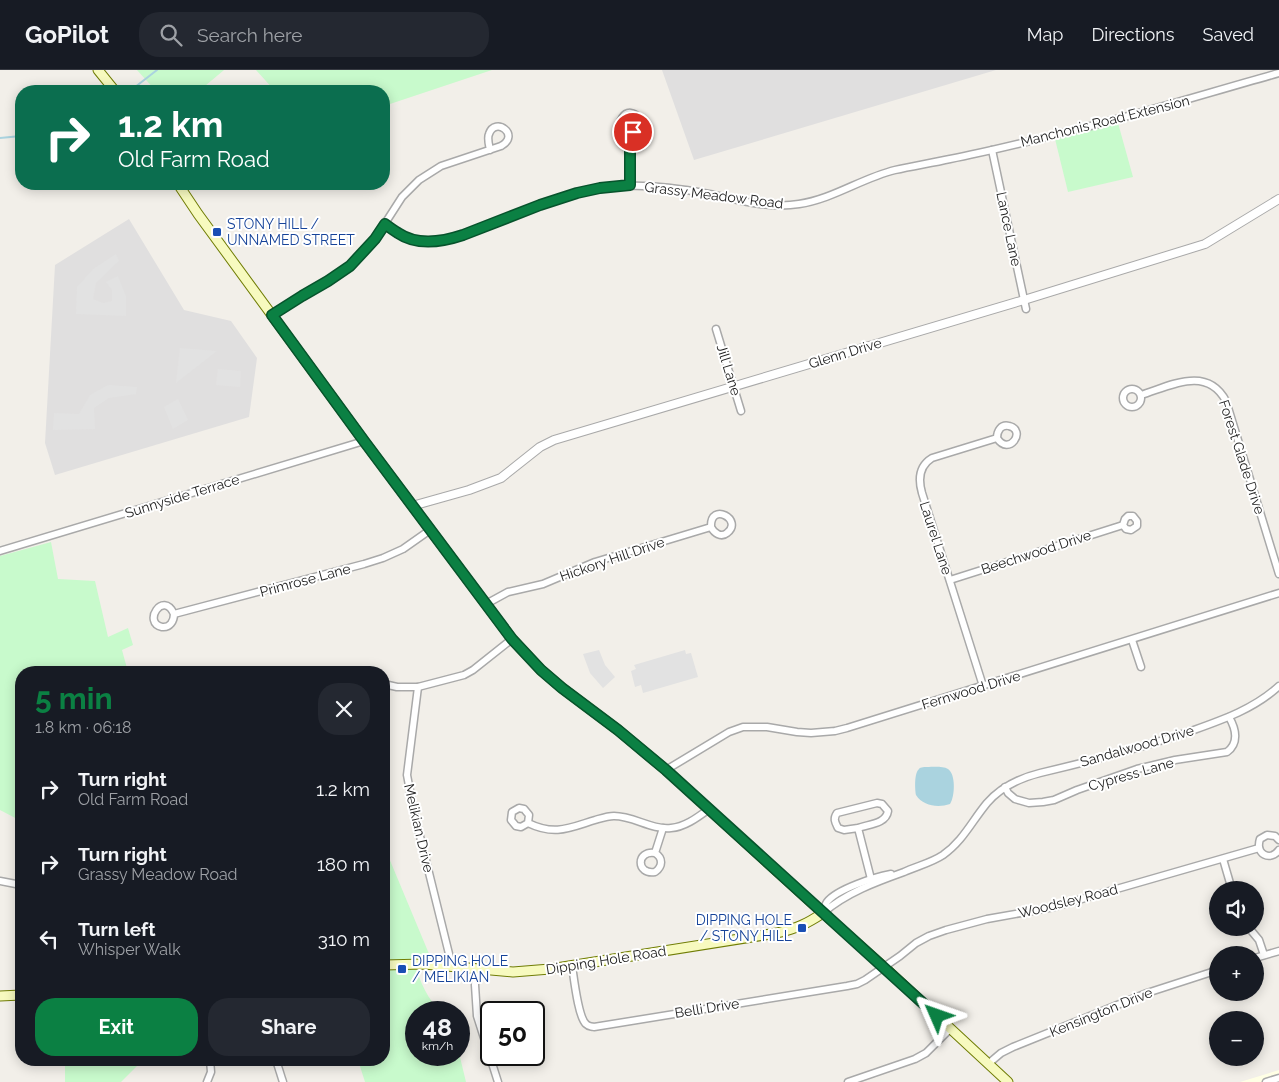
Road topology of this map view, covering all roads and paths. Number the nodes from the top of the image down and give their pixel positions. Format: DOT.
graph roads {
  1 [pos="98,70"];
  2 [pos="1279,73"];
  3 [pos="110,85"];
  4 [pos="630,133"];
  5 [pos="490,150"];
  6 [pos="992,150"];
  7 [pos="930,162"];
  8 [pos="630,185"];
  9 [pos="182,190"];
  10 [pos="1279,199"];
  11 [pos="385,224"];
  12 [pos="1024,300"];
  13 [pos="1026,309"];
  14 [pos="272,315"];
  15 [pos="716,329"];
  16 [pos="733,386"];
  17 [pos="1141,395"];
  18 [pos="741,410"];
  19 [pos="997,438"];
  20 [pos="364,441"];
  21 [pos="412,506"];
  22 [pos="1123,525"];
  23 [pos="711,527"];
  24 [pos="430,530"];
  25 [pos="0,551"];
  26 [pos="1279,574"];
  27 [pos="950,580"];
  28 [pos="1279,593"];
  29 [pos="486,604"];
  30 [pos="174,614"];
  31 [pos="512,639"];
  32 [pos="1132,640"];
  33 [pos="1140,667"];
  34 [pos="390,685"];
  35 [pos="983,686"];
  36 [pos="418,687"];
  37 [pos="1278,689"];
  38 [pos="1228,718"];
  39 [pos="666,770"];
  40 [pos="1005,787"];
  41 [pos="709,810"];
  42 [pos="528,823"];
  43 [pos="663,828"];
  44 [pos="858,828"];
  45 [pos="1279,840"];
  46 [pos="1259,848"];
  47 [pos="1279,850"];
  48 [pos="655,853"];
  49 [pos="1223,859"];
  50 [pos="905,871"];
  51 [pos="871,879"];
  52 [pos="0,881"];
  53 [pos="1229,881"];
  54 [pos="15,884"];
  55 [pos="823,913"];
  56 [pos="1279,951"];
  57 [pos="1264,955"];
  58 [pos="390,965"];
  59 [pos="452,966"];
  60 [pos="572,966"];
  61 [pos="884,967"];
  62 [pos="476,969"];
  63 [pos="1209,973"];
  64 [pos="15,995"];
  65 [pos="0,996"];
  66 [pos="950,1029"];
  67 [pos="988,1064"];
  68 [pos="210,1066"];
  69 [pos="278,1066"];
  70 [pos="1279,1078"];
  71 [pos="207,1082"];
  72 [pos="283,1082"];
  73 [pos="498,1082"];
  74 [pos="848,1082"];
  75 [pos="1008,1082"];
  76 [pos="1266,1082"];
  1 -- 3 [label="main road"];
  2 -- 6 [label="street, Manchonis Road Extension"];
  4 -- 8 [label="street"];
  5 -- 11 [label="street"];
  6 -- 7 [label="street, Manchonis Road Extension"];
  6 -- 12 [label="street, Lance Lane"];
  7 -- 8 [label="street, Grassy Meadow Road"];
  8 -- 11 [label="street, Grassy Meadow Road"];
  9 -- 14 [label="main road"];
  10 -- 12 [label="street, Glenn Drive"];
  11 -- 14 [label="street"];
  12 -- 13 [label="street, Lance Lane"];
  12 -- 16 [label="street, Glenn Drive"];
  14 -- 20 [label="main road"];
  15 -- 16 [label="street, Jill Lane"];
  16 -- 18 [label="street, Jill Lane"];
  16 -- 21 [label="street, Glenn Drive"];
  17 -- 26 [label="street, Forest Glade Drive"];
  19 -- 27 [label="street, Laurel Lane"];
  20 -- 21 [label="main road"];
  20 -- 25 [label="street, Sunnyside Terrace"];
  21 -- 24 [label="main road"];
  22 -- 27 [label="street, Beechwood Drive"];
  23 -- 29 [label="street, Hickory Hill Drive"];
  24 -- 29 [label="main road"];
  24 -- 30 [label="street, Primrose Lane"];
  27 -- 35 [label="street, Laurel Lane"];
  28 -- 32 [label="street, Fernwood Drive"];
  29 -- 31 [label="main road"];
  31 -- 36 [label="street"];
  31 -- 39 [label="main road"];
  32 -- 33 [label="street"];
  32 -- 35 [label="street, Fernwood Drive"];
  34 -- 36 [label="street"];
  35 -- 39 [label="street, Fernwood Drive"];
  36 -- 59 [label="street, Melikian Drive"];
  37 -- 38 [label="street, Sandalwood Drive"];
  38 -- 40 [label="street, Sandalwood Drive"];
  38 -- 40 [label="street, Cypress Lane"];
  39 -- 41 [label="main road"];
  40 -- 50 [label="street, Sandalwood Drive"];
  41 -- 43 [label="street"];
  41 -- 55 [label="main road"];
  42 -- 43 [label="street"];
  43 -- 48 [label="street"];
  44 -- 44 [label="street"];
  44 -- 51 [label="street"];
  45 -- 46 [label="street, Woodsley Road"];
  46 -- 47 [label="street, Woodsley Road"];
  46 -- 49 [label="street, Woodsley Road"];
  49 -- 53 [label="street"];
  49 -- 61 [label="street, Woodsley Road"];
  50 -- 51 [label="street"];
  50 -- 55 [label="street"];
  51 -- 55 [label="street"];
  52 -- 54 [label="street"];
  55 -- 60 [label="main road, Dipping Hole Road"];
  55 -- 61 [label="main road"];
  56 -- 57 [label="street"];
  58 -- 59 [label="main road, Dipping Hole Road"];
  59 -- 62 [label="main road, Dipping Hole Road"];
  60 -- 61 [label="street, Belli Drive"];
  60 -- 62 [label="main road, Dipping Hole Road"];
  61 -- 66 [label="main road"];
  62 -- 73 [label="street"];
  63 -- 67 [label="street, Kensington Drive"];
  64 -- 65 [label="main road"];
  66 -- 67 [label="main road"];
  66 -- 74 [label="street"];
  67 -- 75 [label="main road"];
  68 -- 71 [label="street"];
  69 -- 72 [label="street"];
  70 -- 76 [label="street"];
}
